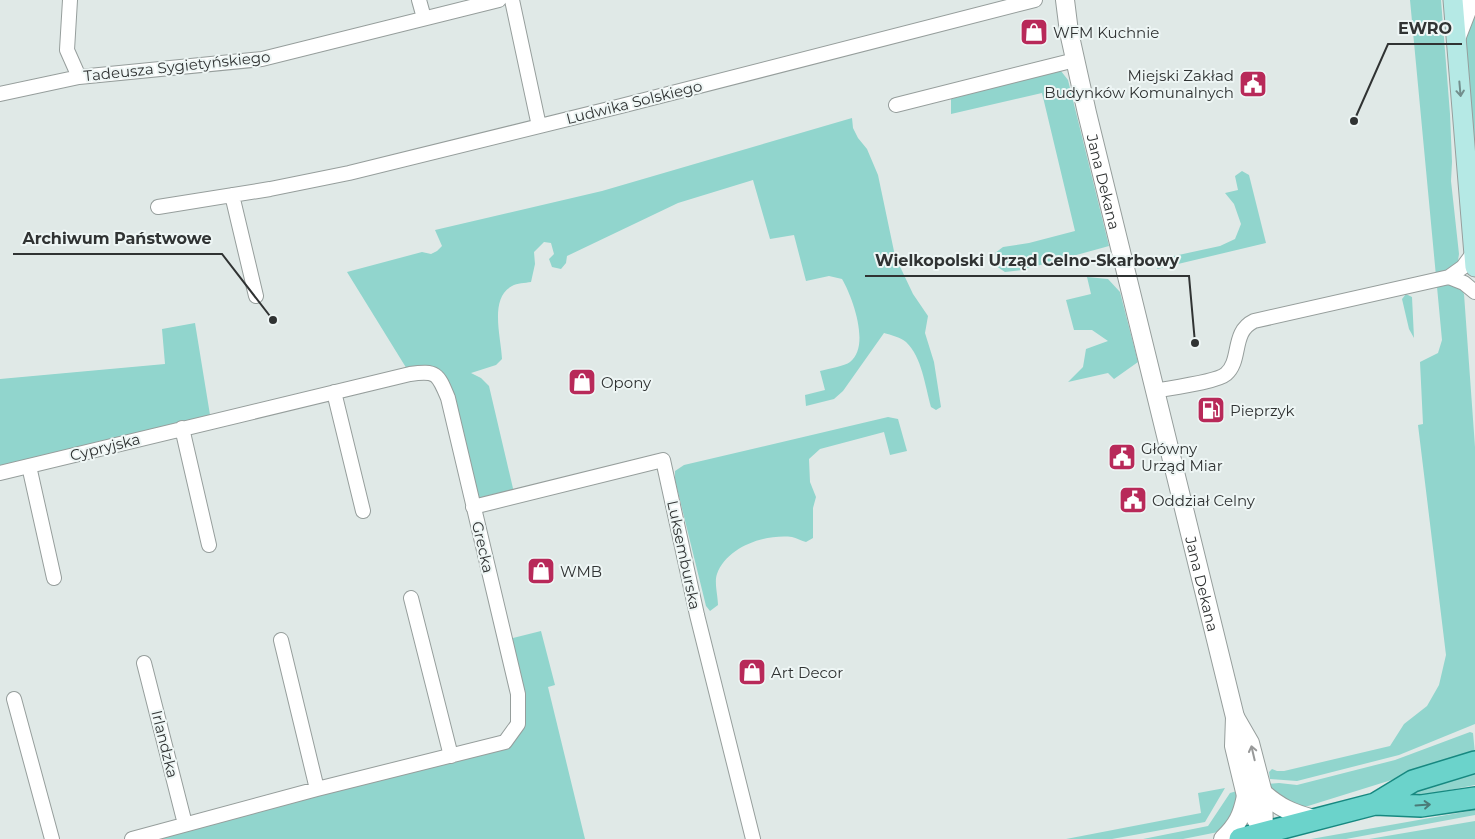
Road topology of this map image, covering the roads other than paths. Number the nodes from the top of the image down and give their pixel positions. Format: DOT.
graph roads {
  1 [pos="70,0"];
  2 [pos="419,0"];
  3 [pos="499,0"];
  4 [pos="512,0"];
  5 [pos="1035,0"];
  6 [pos="1065,0"];
  7 [pos="1453,0"];
  8 [pos="1471,0"];
  9 [pos="424,18"];
  10 [pos="1456,40"];
  11 [pos="1075,60"];
  12 [pos="79,77"];
  13 [pos="0,94"];
  14 [pos="896,105"];
  15 [pos="539,126"];
  16 [pos="232,195"];
  17 [pos="158,207"];
  18 [pos="1474,259"];
  19 [pos="1449,277"];
  20 [pos="1475,292"];
  21 [pos="256,296"];
  22 [pos="434,374"];
  23 [pos="1154,391"];
  24 [pos="334,392"];
  25 [pos="182,428"];
  26 [pos="29,466"];
  27 [pos="0,473"];
  28 [pos="473,507"];
  29 [pos="363,511"];
  30 [pos="209,545"];
  31 [pos="54,578"];
  32 [pos="411,598"];
  33 [pos="281,640"];
  34 [pos="144,664"];
  35 [pos="14,699"];
  36 [pos="451,756"];
  37 [pos="1475,762"];
  38 [pos="317,789"];
  39 [pos="1254,794"];
  40 [pos="1475,798"];
  41 [pos="1375,804"];
  42 [pos="1314,819"];
  43 [pos="185,824"];
  44 [pos="1264,833"];
  45 [pos="52,839"];
  46 [pos="132,839"];
  47 [pos="753,839"];
  48 [pos="1223,839"];
  49 [pos="1240,839"];
  1 -- 12 [label="street"];
  2 -- 9 [label="street"];
  3 -- 9 [label="street, Tadeusza Sygietyńskiego"];
  4 -- 15 [label="street"];
  5 -- 15 [label="street, Ludwika Solskiego"];
  6 -- 11 [label="street, Jana Dekana"];
  7 -- 10 [label="main road"];
  8 -- 10 [label="street"];
  9 -- 12 [label="street, Tadeusza Sygietyńskiego"];
  10 -- 18 [label="main road, one-way"];
  11 -- 14 [label="street"];
  11 -- 23 [label="street, Jana Dekana"];
  12 -- 13 [label="street, Tadeusza Sygietyńskiego"];
  15 -- 16 [label="street, Ludwika Solskiego"];
  16 -- 17 [label="street, Ludwika Solskiego"];
  16 -- 21 [label="street"];
  18 -- 19 [label="street"];
  19 -- 20 [label="street"];
  19 -- 23 [label="street"];
  22 -- 24 [label="street, Cypryjska"];
  22 -- 28 [label="street, Grecka"];
  23 -- 39 [label="street, Jana Dekana"];
  24 -- 25 [label="street, Cypryjska"];
  24 -- 29 [label="street"];
  25 -- 26 [label="street, Cypryjska"];
  25 -- 30 [label="street"];
  26 -- 27 [label="street, Cypryjska"];
  26 -- 31 [label="street"];
  28 -- 36 [label="street, Grecka"];
  28 -- 47 [label="street, Luksemburska"];
  32 -- 36 [label="street"];
  33 -- 38 [label="street"];
  34 -- 43 [label="street, Irlandzka"];
  35 -- 45 [label="street"];
  36 -- 38 [label="street"];
  37 -- 41 [label="main road"];
  38 -- 43 [label="street"];
  39 -- 42 [label="street"];
  39 -- 44 [label="street, Jana Dekana"];
  39 -- 48 [label="street"];
  41 -- 40 [label="main road, one-way"];
  41 -- 42 [label="main road"];
  42 -- 44 [label="main road"];
  43 -- 46 [label="street"];
  44 -- 49 [label="main road"];
}
